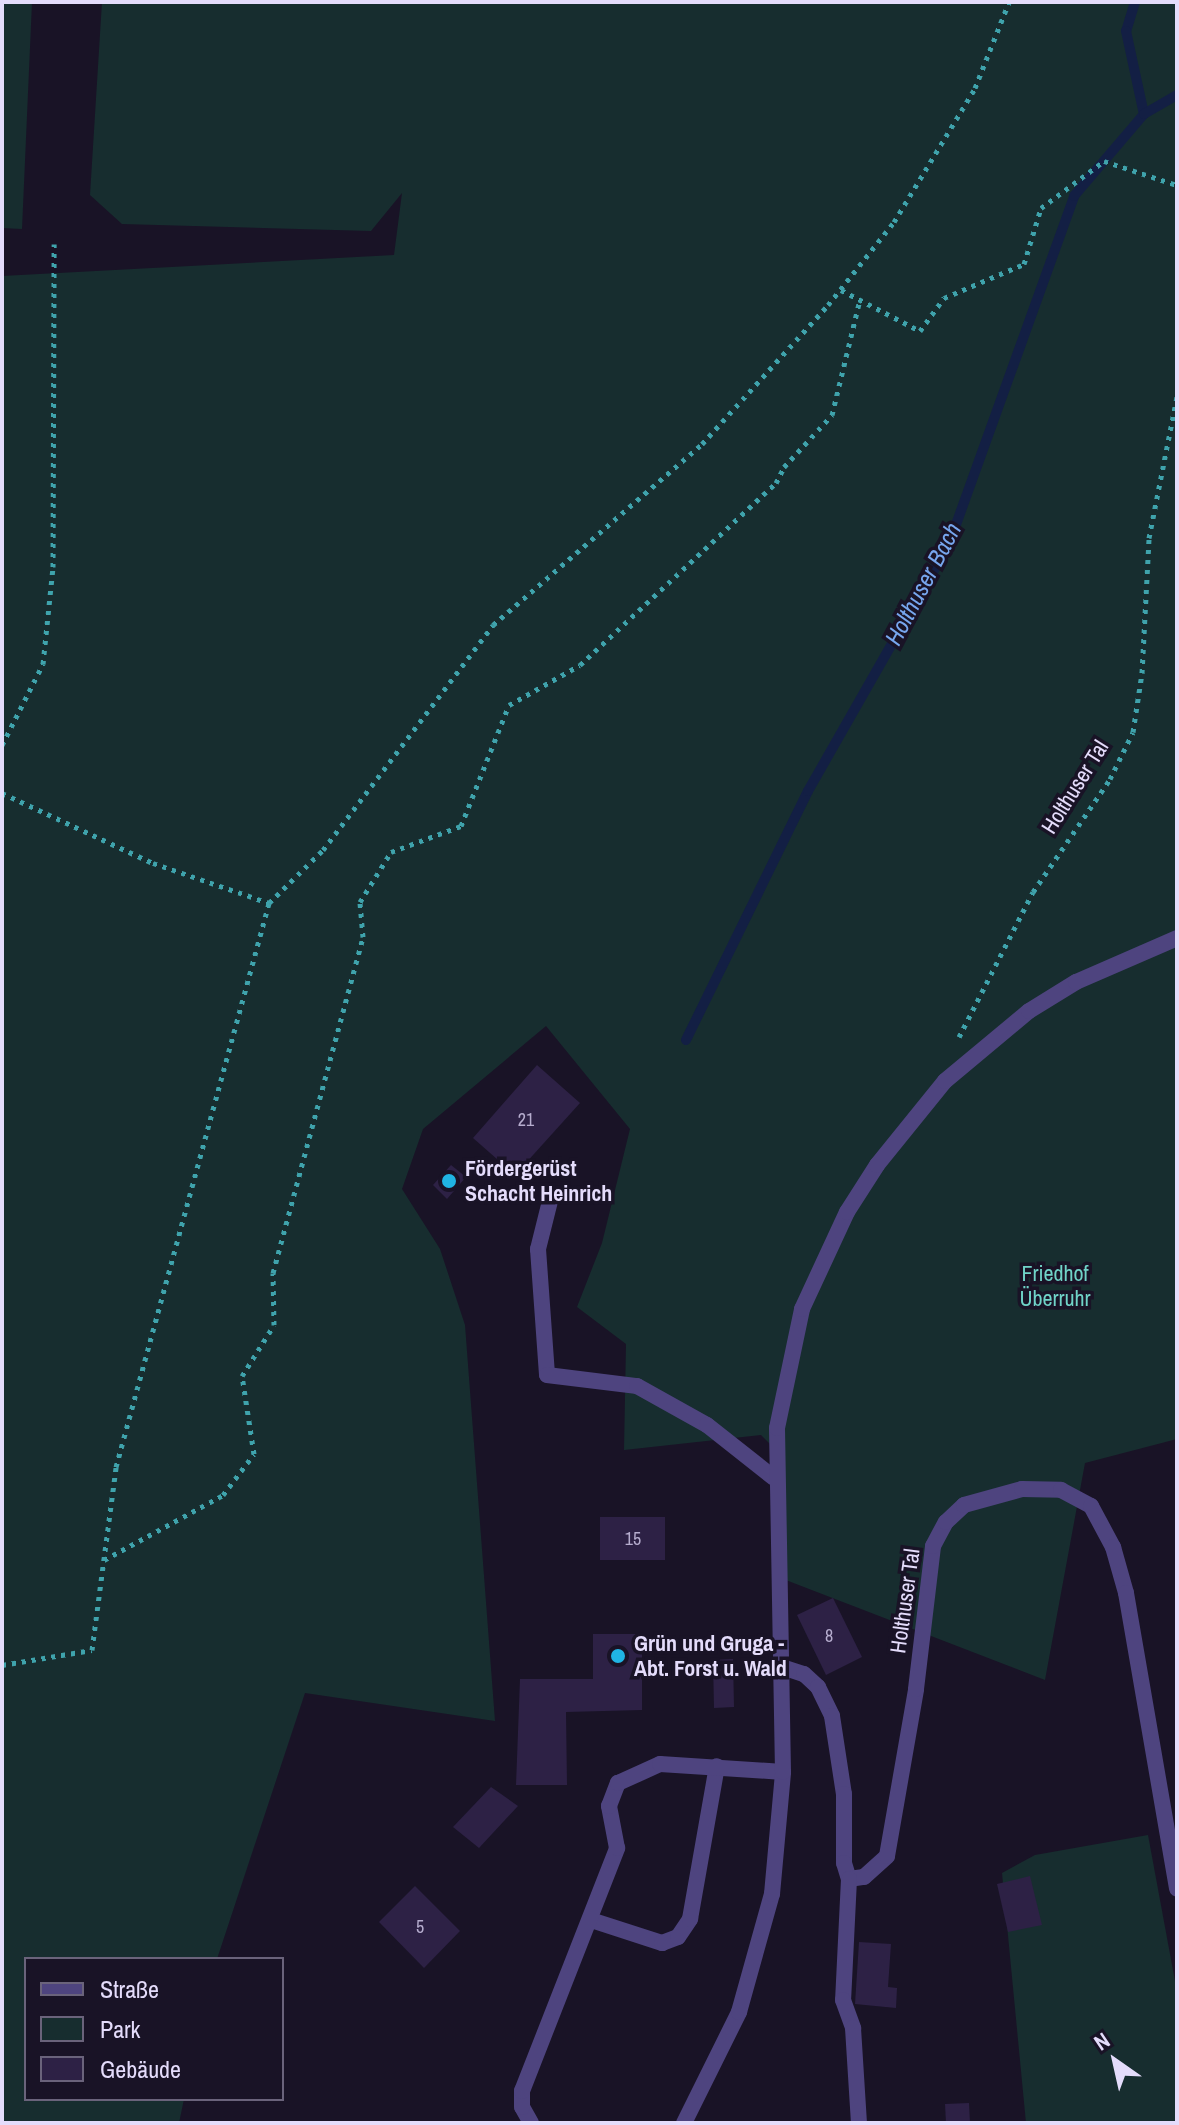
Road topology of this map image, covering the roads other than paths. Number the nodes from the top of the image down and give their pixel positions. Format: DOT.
graph roads {
  1 [pos="1177,938"];
  2 [pos="551,1197"];
  3 [pos="774,1478"];
  4 [pos="779,1666"];
  5 [pos="717,1766"];
  6 [pos="783,1772"];
  7 [pos="849,1879"];
  8 [pos="1177,1889"];
  9 [pos="591,1920"];
  10 [pos="531,2123"];
  11 [pos="684,2123"];
  12 [pos="859,2123"];
  1 -- 3 [label="street"];
  2 -- 3 [label="street"];
  3 -- 4 [label="street"];
  4 -- 6 [label="street"];
  4 -- 7 [label="street"];
  5 -- 6 [label="street"];
  5 -- 9 [label="street"];
  5 -- 9 [label="street"];
  6 -- 11 [label="street"];
  7 -- 8 [label="street, Holthuser Tal"];
  7 -- 12 [label="street"];
  9 -- 10 [label="street"];
}
